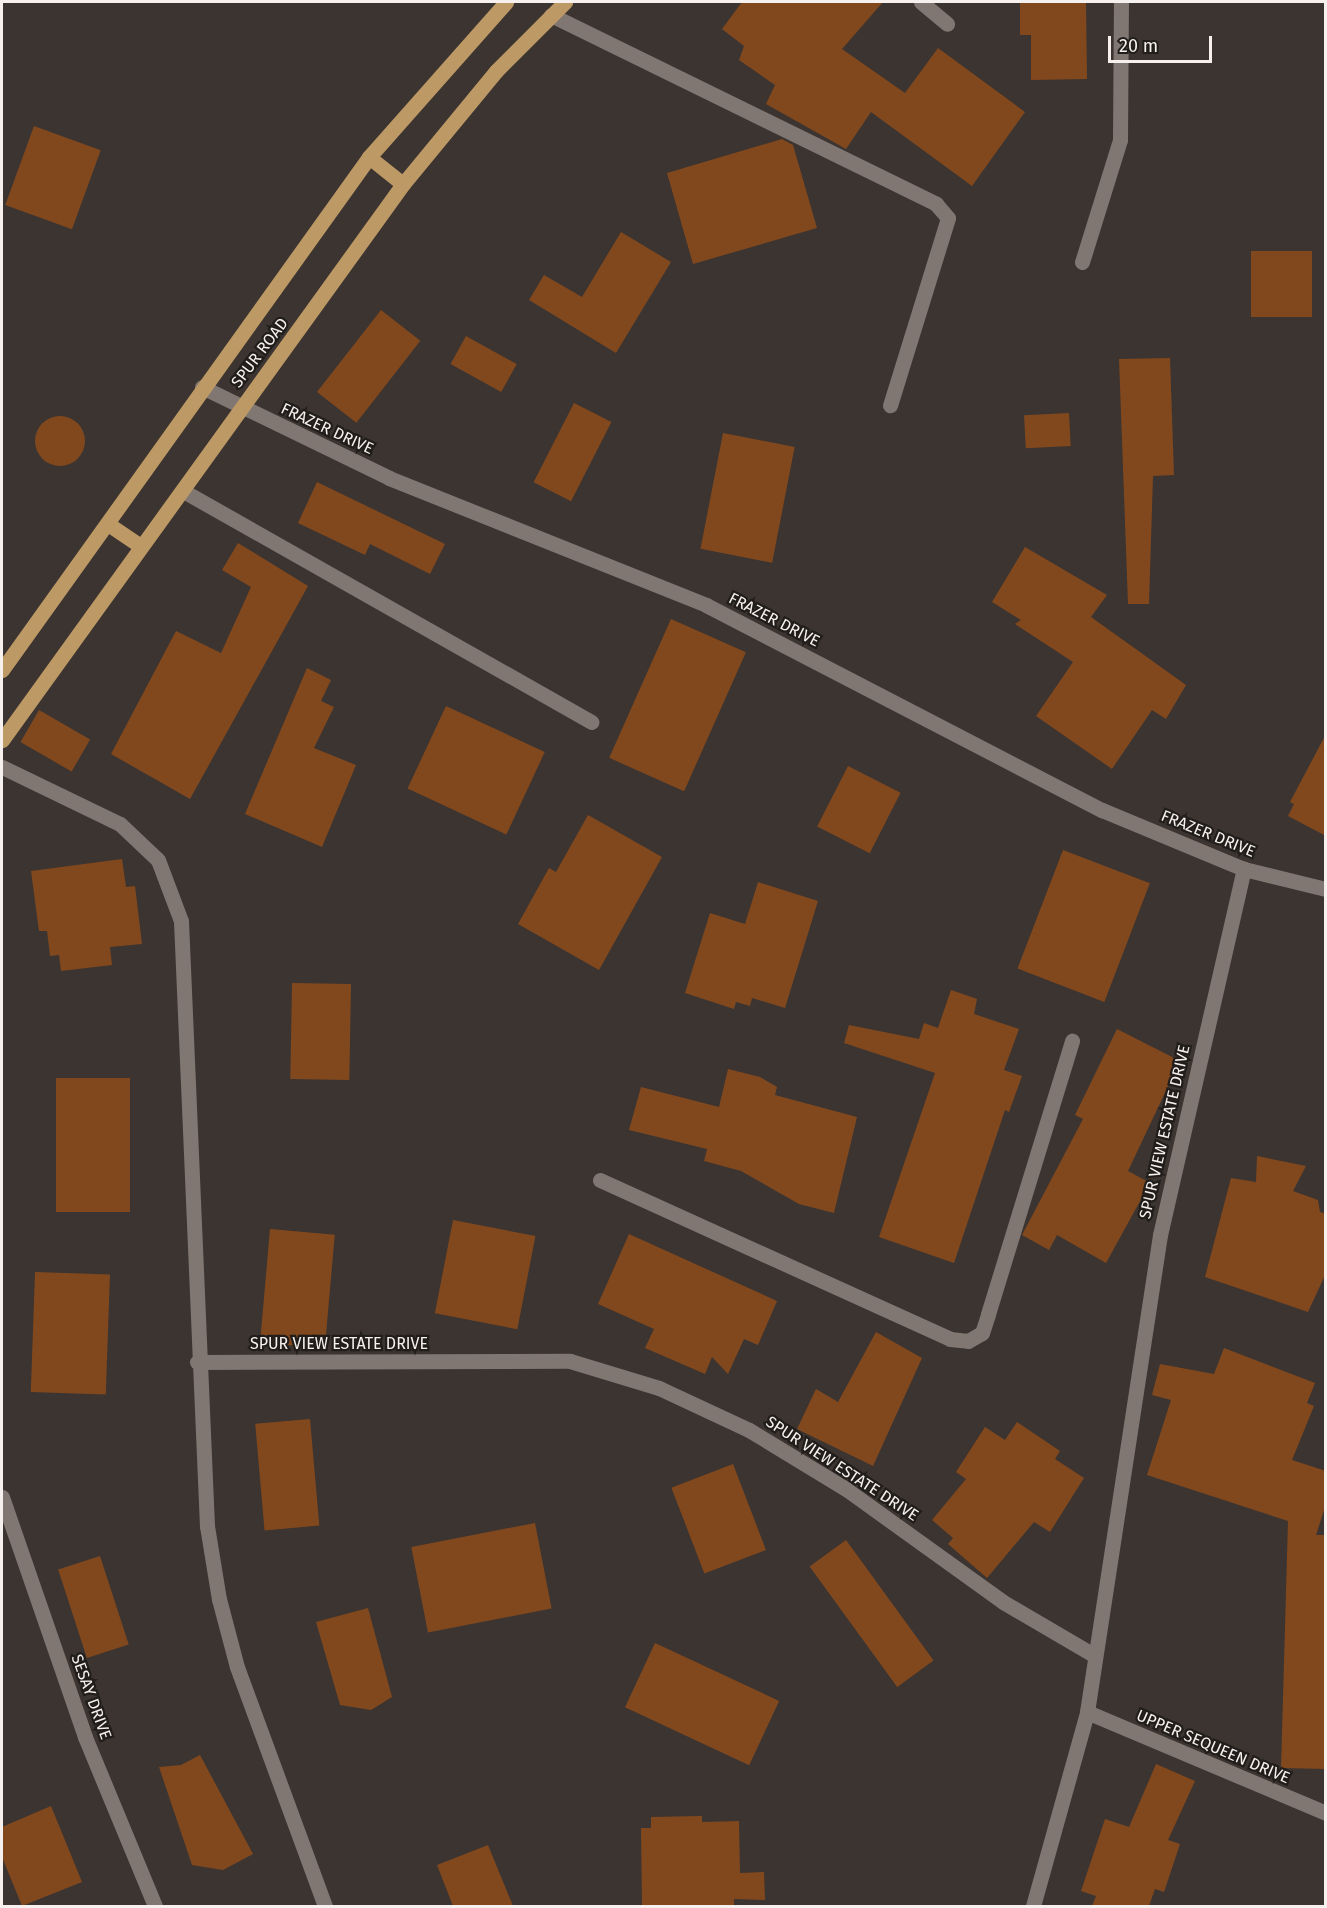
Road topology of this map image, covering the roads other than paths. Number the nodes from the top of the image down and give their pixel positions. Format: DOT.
graph roads {
  1 [pos="506,2"];
  2 [pos="566,2"];
  3 [pos="921,2"];
  4 [pos="1121,2"];
  5 [pos="551,15"];
  6 [pos="947,24"];
  7 [pos="369,157"];
  8 [pos="403,184"];
  9 [pos="1082,262"];
  10 [pos="202,387"];
  11 [pos="890,405"];
  12 [pos="240,408"];
  13 [pos="185,492"];
  14 [pos="108,524"];
  15 [pos="139,544"];
  16 [pos="2,670"];
  17 [pos="592,722"];
  18 [pos="2,740"];
  19 [pos="2,767"];
  20 [pos="1244,869"];
  21 [pos="1326,889"];
  22 [pos="1072,1041"];
  23 [pos="600,1180"];
  24 [pos="197,1362"];
  25 [pos="2,1497"];
  26 [pos="1092,1654"];
  27 [pos="1087,1712"];
  28 [pos="1326,1813"];
  29 [pos="155,1906"];
  30 [pos="326,1906"];
  31 [pos="1033,1906"];
  1 -- 7 [label="main road, SPUR ROAD"];
  2 -- 5 [label="main road, SPUR ROAD"];
  3 -- 6 [label="street"];
  4 -- 9 [label="street"];
  5 -- 8 [label="main road, SPUR ROAD"];
  5 -- 11 [label="street"];
  7 -- 8 [label="main road"];
  7 -- 10 [label="main road, SPUR ROAD"];
  8 -- 12 [label="main road, SPUR ROAD"];
  10 -- 12 [label="street, FRAZER DRIVE"];
  10 -- 14 [label="main road, SPUR ROAD"];
  12 -- 13 [label="main road, SPUR ROAD"];
  12 -- 20 [label="street, FRAZER DRIVE"];
  13 -- 15 [label="main road, SPUR ROAD"];
  13 -- 17 [label="street"];
  14 -- 15 [label="main road"];
  14 -- 16 [label="main road, SPUR ROAD"];
  15 -- 18 [label="main road, SPUR ROAD"];
  19 -- 24 [label="street"];
  20 -- 21 [label="street, FRAZER DRIVE"];
  20 -- 26 [label="street, SPUR VIEW ESTATE DRIVE"];
  22 -- 23 [label="street"];
  24 -- 26 [label="street, SPUR VIEW ESTATE DRIVE"];
  24 -- 30 [label="street"];
  25 -- 29 [label="street, SESAY DRIVE"];
  26 -- 27 [label="street, SPUR VIEW ESTATE DRIVE"];
  27 -- 28 [label="street, UPPER SEQUEEN DRIVE"];
  27 -- 31 [label="street, SPUR VIEW ESTATE DRIVE"];
}
